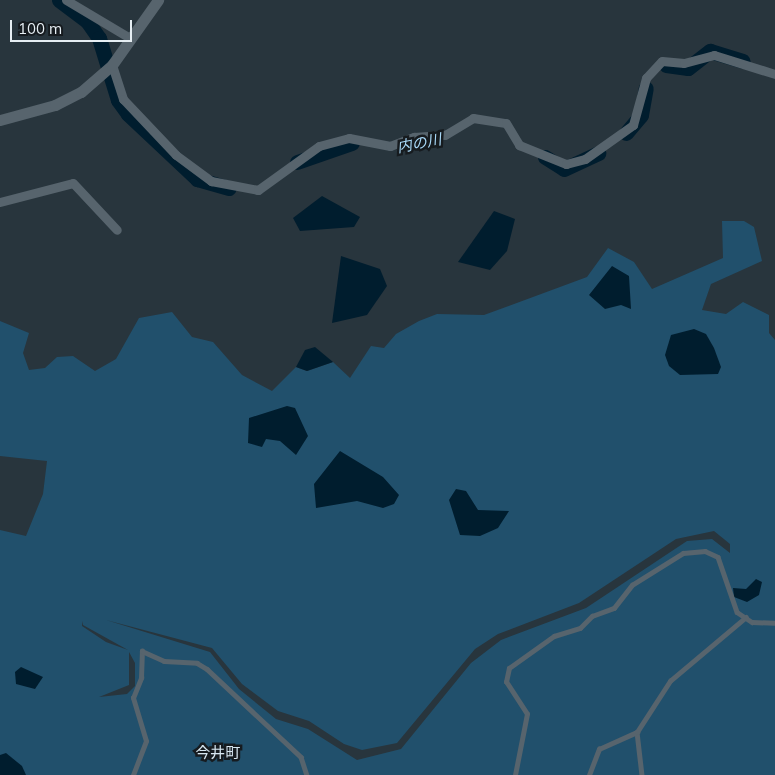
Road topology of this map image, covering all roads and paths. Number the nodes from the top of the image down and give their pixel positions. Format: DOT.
graph roads {
  1 [pos="66,0"];
  2 [pos="158,0"];
  3 [pos="130,38"];
  4 [pos="112,65"];
  5 [pos="775,74"];
  6 [pos="0,120"];
  7 [pos="0,202"];
  8 [pos="116,230"];
  9 [pos="746,616"];
  10 [pos="775,623"];
  11 [pos="637,732"];
  12 [pos="133,775"];
  13 [pos="307,775"];
  14 [pos="515,775"];
  15 [pos="589,775"];
  16 [pos="642,775"];
  1 -- 3 [label="street"];
  2 -- 3 [label="street"];
  3 -- 4 [label="street"];
  4 -- 5 [label="street"];
  4 -- 6 [label="street"];
  7 -- 8 [label="street"];
  9 -- 10 [label="lane"];
  9 -- 11 [label="lane"];
  9 -- 14 [label="lane"];
  11 -- 15 [label="lane"];
  11 -- 16 [label="lane"];
  12 -- 13 [label="lane"];
}
